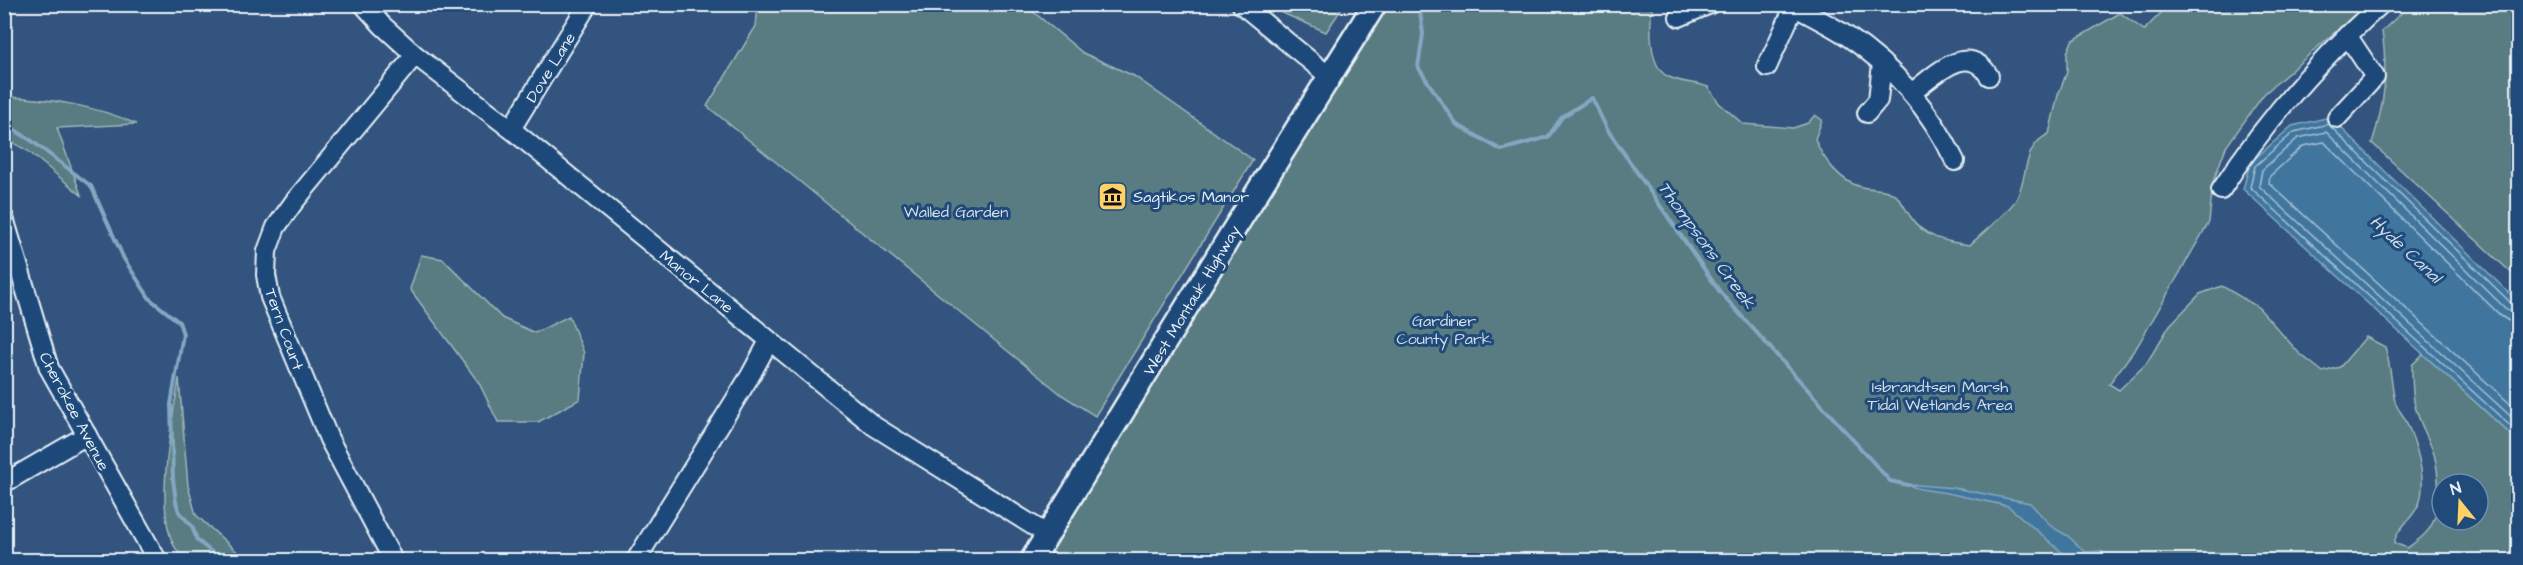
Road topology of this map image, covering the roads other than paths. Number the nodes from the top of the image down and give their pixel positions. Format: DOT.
graph roads {
  1 [pos="363,4"];
  2 [pos="588,4"];
  3 [pos="1241,4"];
  4 [pos="1375,4"];
  5 [pos="1710,4"];
  6 [pos="2380,4"];
  7 [pos="1792,6"];
  8 [pos="1679,18"];
  9 [pos="2346,35"];
  10 [pos="415,55"];
  11 [pos="1882,63"];
  12 [pos="1767,67"];
  13 [pos="1989,76"];
  14 [pos="1330,77"];
  15 [pos="1911,93"];
  16 [pos="1867,113"];
  17 [pos="2337,118"];
  18 [pos="511,129"];
  19 [pos="1955,161"];
  20 [pos="2221,190"];
  21 [pos="4,218"];
  22 [pos="769,341"];
  23 [pos="87,435"];
  24 [pos="4,483"];
  25 [pos="1048,535"];
  26 [pos="157,561"];
  27 [pos="393,561"];
  28 [pos="636,561"];
  29 [pos="1032,561"];
  1 -- 10 [label="street, Manor Lane"];
  2 -- 18 [label="street, Dove Lane"];
  3 -- 14 [label="street"];
  4 -- 14 [label="main road, West Montauk Highway"];
  5 -- 8 [label="street"];
  6 -- 9 [label="street"];
  7 -- 11 [label="street"];
  7 -- 12 [label="street"];
  9 -- 17 [label="street"];
  9 -- 20 [label="street"];
  10 -- 18 [label="street, Manor Lane"];
  10 -- 27 [label="street, Tern Court"];
  11 -- 15 [label="street"];
  11 -- 16 [label="street"];
  13 -- 15 [label="street"];
  14 -- 25 [label="main road, West Montauk Highway"];
  15 -- 19 [label="street"];
  18 -- 22 [label="street, Manor Lane"];
  21 -- 23 [label="street, Cherokee Avenue"];
  22 -- 25 [label="street, Manor Lane"];
  22 -- 28 [label="street"];
  23 -- 24 [label="street"];
  23 -- 26 [label="street, Cherokee Avenue"];
  25 -- 29 [label="main road, West Montauk Highway"];
}
